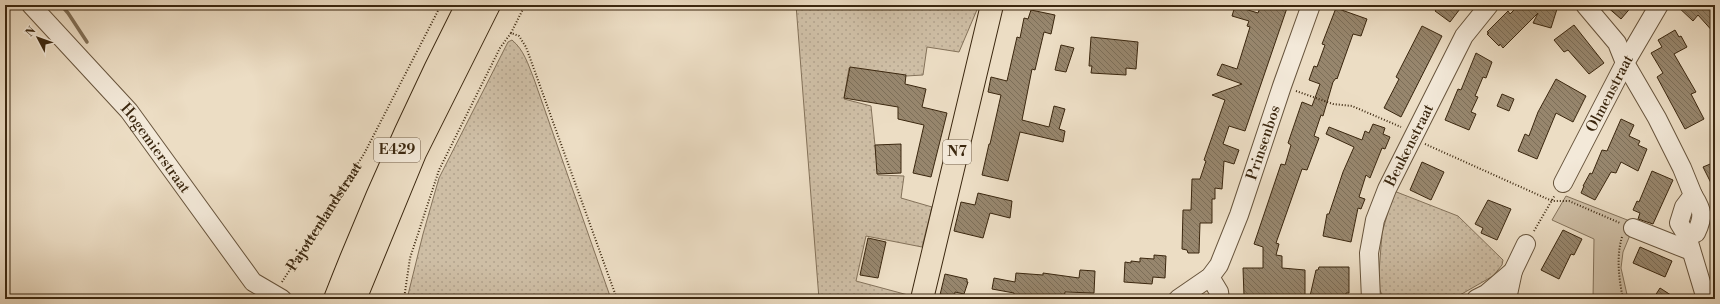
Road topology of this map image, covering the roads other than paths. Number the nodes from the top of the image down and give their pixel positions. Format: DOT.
graph roads {
  1 [pos="31,5"];
  2 [pos="467,5"];
  3 [pos="489,5"];
  4 [pos="992,5"];
  5 [pos="1311,5"];
  6 [pos="1489,5"];
  7 [pos="1585,5"];
  8 [pos="1659,5"];
  9 [pos="1637,42"];
  10 [pos="1617,43"];
  11 [pos="1625,63"];
  12 [pos="1563,183"];
  13 [pos="1633,228"];
  14 [pos="1526,244"];
  15 [pos="1689,244"];
  16 [pos="1513,271"];
  17 [pos="1210,277"];
  18 [pos="1486,297"];
  19 [pos="276,298"];
  20 [pos="335,299"];
  21 [pos="355,299"];
  22 [pos="922,299"];
  23 [pos="1178,299"];
  24 [pos="1220,299"];
  25 [pos="1371,299"];
  26 [pos="1507,299"];
  27 [pos="1706,299"];
  1 -- 19 [label="street, Hogemierstraat"];
  2 -- 20 [label="main road, E429"];
  3 -- 21 [label="main road, E429"];
  4 -- 22 [label="main road, N7"];
  5 -- 17 [label="street, Prinsenbos"];
  6 -- 25 [label="street, Beukenstraat"];
  7 -- 10 [label="street"];
  8 -- 9 [label="street, Olmenstraat"];
  9 -- 10 [label="street"];
  9 -- 11 [label="street, Olmenstraat"];
  10 -- 11 [label="street"];
  11 -- 12 [label="street, Olmenstraat"];
  11 -- 15 [label="street"];
  13 -- 15 [label="street"];
  14 -- 16 [label="street"];
  15 -- 27 [label="street"];
  16 -- 18 [label="street"];
  16 -- 26 [label="street"];
  17 -- 23 [label="street, Prinsenbos"];
  17 -- 24 [label="street"];
}
